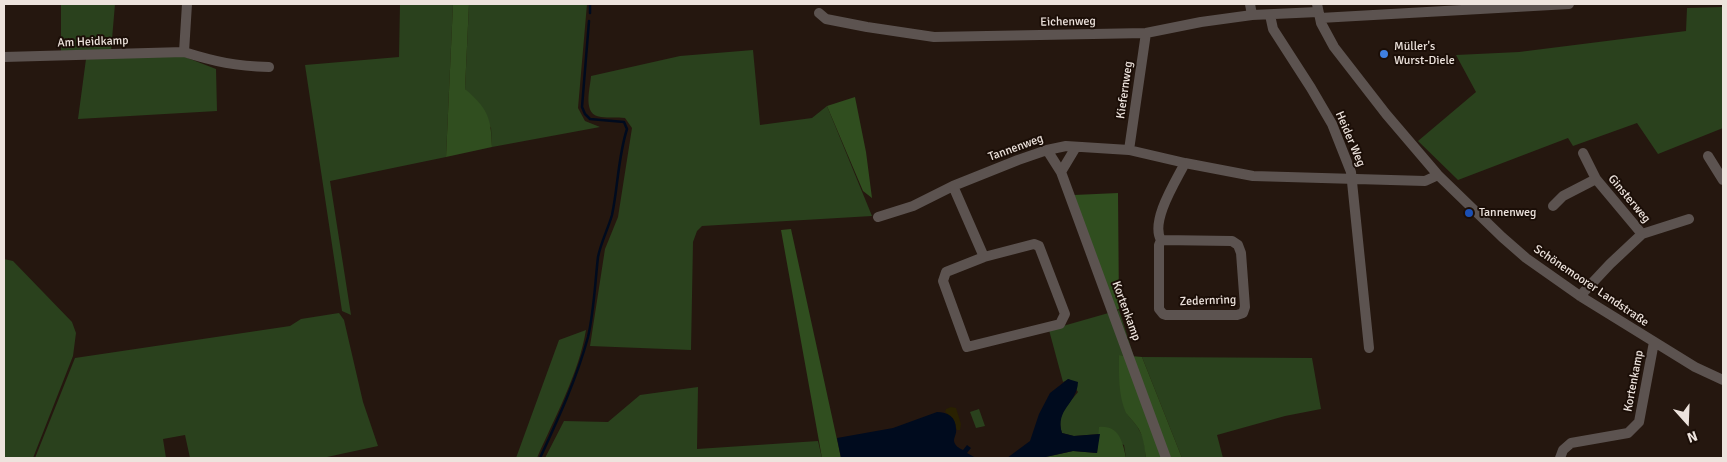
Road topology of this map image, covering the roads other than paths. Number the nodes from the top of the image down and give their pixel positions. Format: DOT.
graph roads {
  1 [pos="186,4"];
  2 [pos="1250,4"];
  3 [pos="1570,4"];
  4 [pos="1398,8"];
  5 [pos="1318,11"];
  6 [pos="819,13"];
  7 [pos="1252,15"];
  8 [pos="1270,15"];
  9 [pos="1146,33"];
  10 [pos="184,52"];
  11 [pos="4,57"];
  12 [pos="269,67"];
  13 [pos="1076,146"];
  14 [pos="1047,150"];
  15 [pos="1129,150"];
  16 [pos="1583,153"];
  17 [pos="1708,156"];
  18 [pos="1185,163"];
  19 [pos="1061,172"];
  20 [pos="1438,175"];
  21 [pos="1353,178"];
  22 [pos="1596,179"];
  23 [pos="1723,180"];
  24 [pos="953,186"];
  25 [pos="1553,206"];
  26 [pos="878,217"];
  27 [pos="1689,219"];
  28 [pos="1642,234"];
  29 [pos="1161,240"];
  30 [pos="984,257"];
  31 [pos="1580,296"];
  32 [pos="1654,342"];
  33 [pos="1369,348"];
  34 [pos="1723,380"];
  35 [pos="1166,458"];
  36 [pos="1560,458"];
  1 -- 10 [label="street"];
  2 -- 7 [label="street"];
  3 -- 4 [label="street, Eichenweg"];
  4 -- 5 [label="street, Eichenweg"];
  5 -- 8 [label="street, Eichenweg"];
  5 -- 20 [label="street, Schönemoorer Landstraße"];
  6 -- 9 [label="street, Eichenweg"];
  7 -- 8 [label="street, Eichenweg"];
  7 -- 9 [label="street, Eichenweg"];
  8 -- 21 [label="street, Heider Weg"];
  9 -- 15 [label="street, Kiefernweg"];
  10 -- 11 [label="street, Am Heidkamp"];
  10 -- 12 [label="street, Am Heidkamp"];
  13 -- 14 [label="street, Tannenweg"];
  13 -- 15 [label="street, Tannenweg"];
  13 -- 19 [label="street"];
  14 -- 19 [label="street, Kortenkamp"];
  14 -- 24 [label="street, Tannenweg"];
  15 -- 18 [label="street, Tannenweg"];
  16 -- 22 [label="street, Ginsterweg"];
  17 -- 23 [label="street"];
  18 -- 21 [label="street, Tannenweg"];
  18 -- 29 [label="street, Zedernring"];
  19 -- 35 [label="street, Kortenkamp"];
  20 -- 21 [label="street, Tannenweg"];
  20 -- 31 [label="street, Schönemoorer Landstraße"];
  21 -- 33 [label="street, Heider Weg"];
  22 -- 25 [label="street"];
  22 -- 28 [label="street, Ginsterweg"];
  24 -- 26 [label="street, Tannenweg"];
  24 -- 30 [label="street"];
  27 -- 28 [label="street, Ginsterweg"];
  28 -- 31 [label="street, Ginsterweg"];
  29 -- 29 [label="street, Zedernring"];
  30 -- 30 [label="street"];
  31 -- 32 [label="street, Schönemoorer Landstraße"];
  32 -- 34 [label="street, Schönemoorer Landstraße"];
  32 -- 36 [label="street, Kortenkamp"];
}
